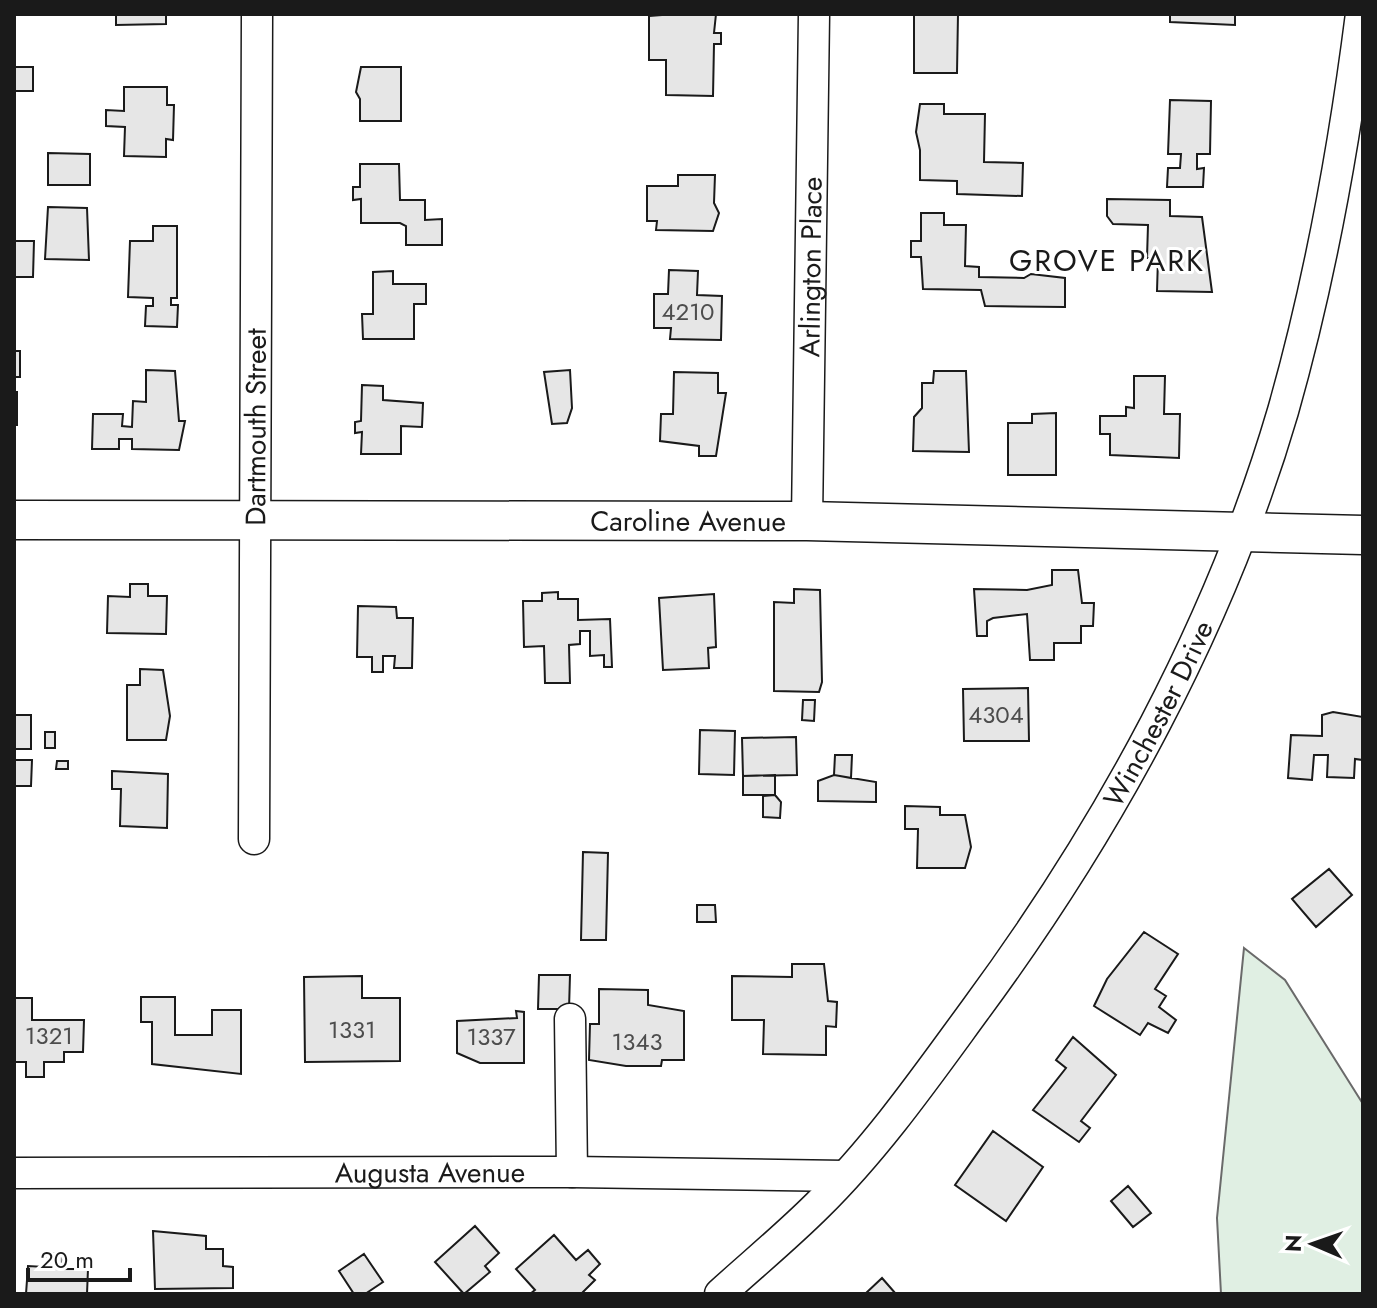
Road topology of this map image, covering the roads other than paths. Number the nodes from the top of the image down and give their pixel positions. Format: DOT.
graph roads {
  1 [pos="257,14"];
  2 [pos="814,14"];
  3 [pos="1361,14"];
  4 [pos="14,520"];
  5 [pos="255,520"];
  6 [pos="807,521"];
  7 [pos="1242,530"];
  8 [pos="1363,535"];
  9 [pos="254,839"];
  10 [pos="570,1019"];
  11 [pos="572,1172"];
  12 [pos="14,1173"];
  13 [pos="845,1176"];
  14 [pos="720,1294"];
  1 -- 5 [label="street, Dartmouth Street"];
  2 -- 6 [label="street, Arlington Place"];
  3 -- 7 [label="street, Winchester Drive"];
  4 -- 5 [label="street, Caroline Avenue"];
  5 -- 6 [label="street, Caroline Avenue"];
  5 -- 9 [label="street, Dartmouth Street"];
  6 -- 7 [label="street, Caroline Avenue"];
  7 -- 8 [label="street, Caroline Avenue"];
  7 -- 13 [label="street, Winchester Drive"];
  10 -- 11 [label="street"];
  11 -- 12 [label="street, Augusta Avenue"];
  11 -- 13 [label="street, Augusta Avenue"];
  13 -- 14 [label="street, Winchester Drive"];
}
